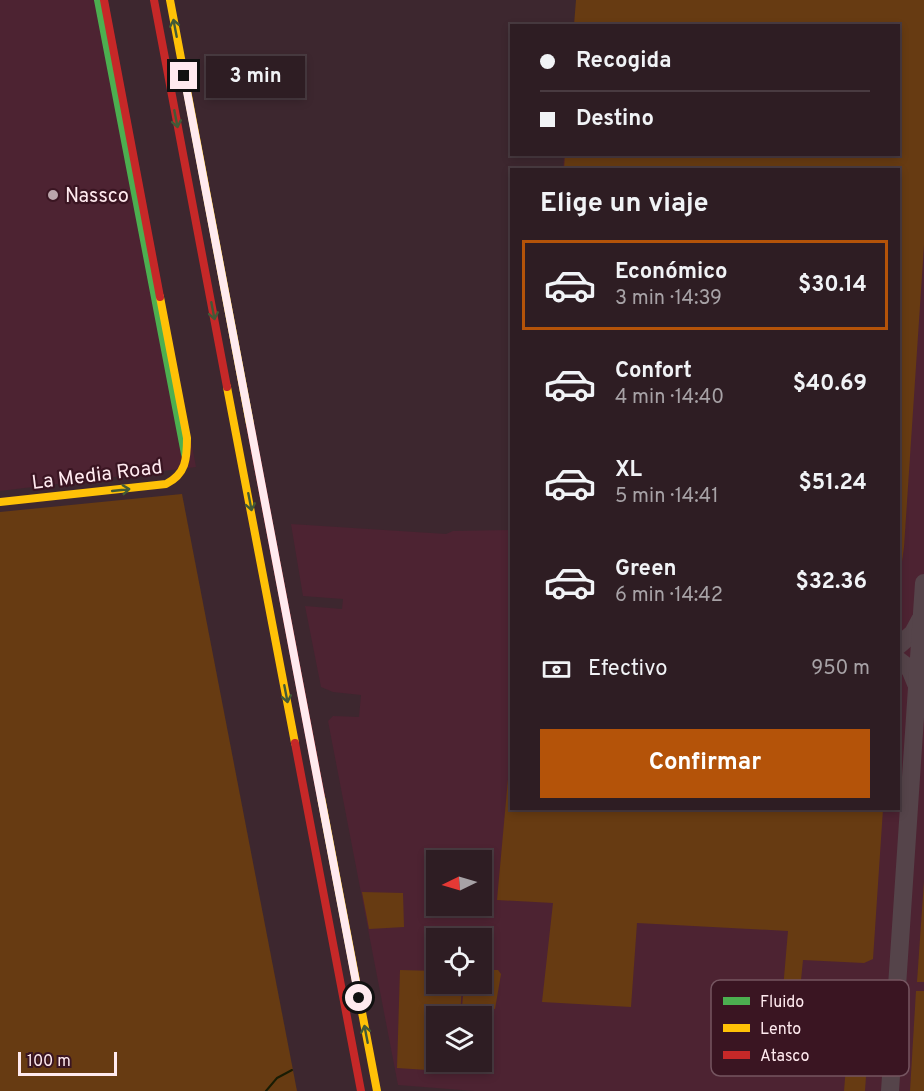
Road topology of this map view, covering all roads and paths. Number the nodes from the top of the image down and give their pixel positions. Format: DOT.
graph roads {
  1 [pos="98,0"];
  2 [pos="104,0"];
  3 [pos="153,0"];
  4 [pos="170,0"];
  5 [pos="187,461"];
  6 [pos="0,502"];
  7 [pos="361,1091"];
  8 [pos="377,1091"];
  1 -- 5 [label="main road"];
  2 -- 5 [label="main road"];
  3 -- 7 [label="main road, one-way"];
  8 -- 4 [label="main road, one-way"];
  6 -- 5 [label="main road, La Media Road, one-way"];
}
